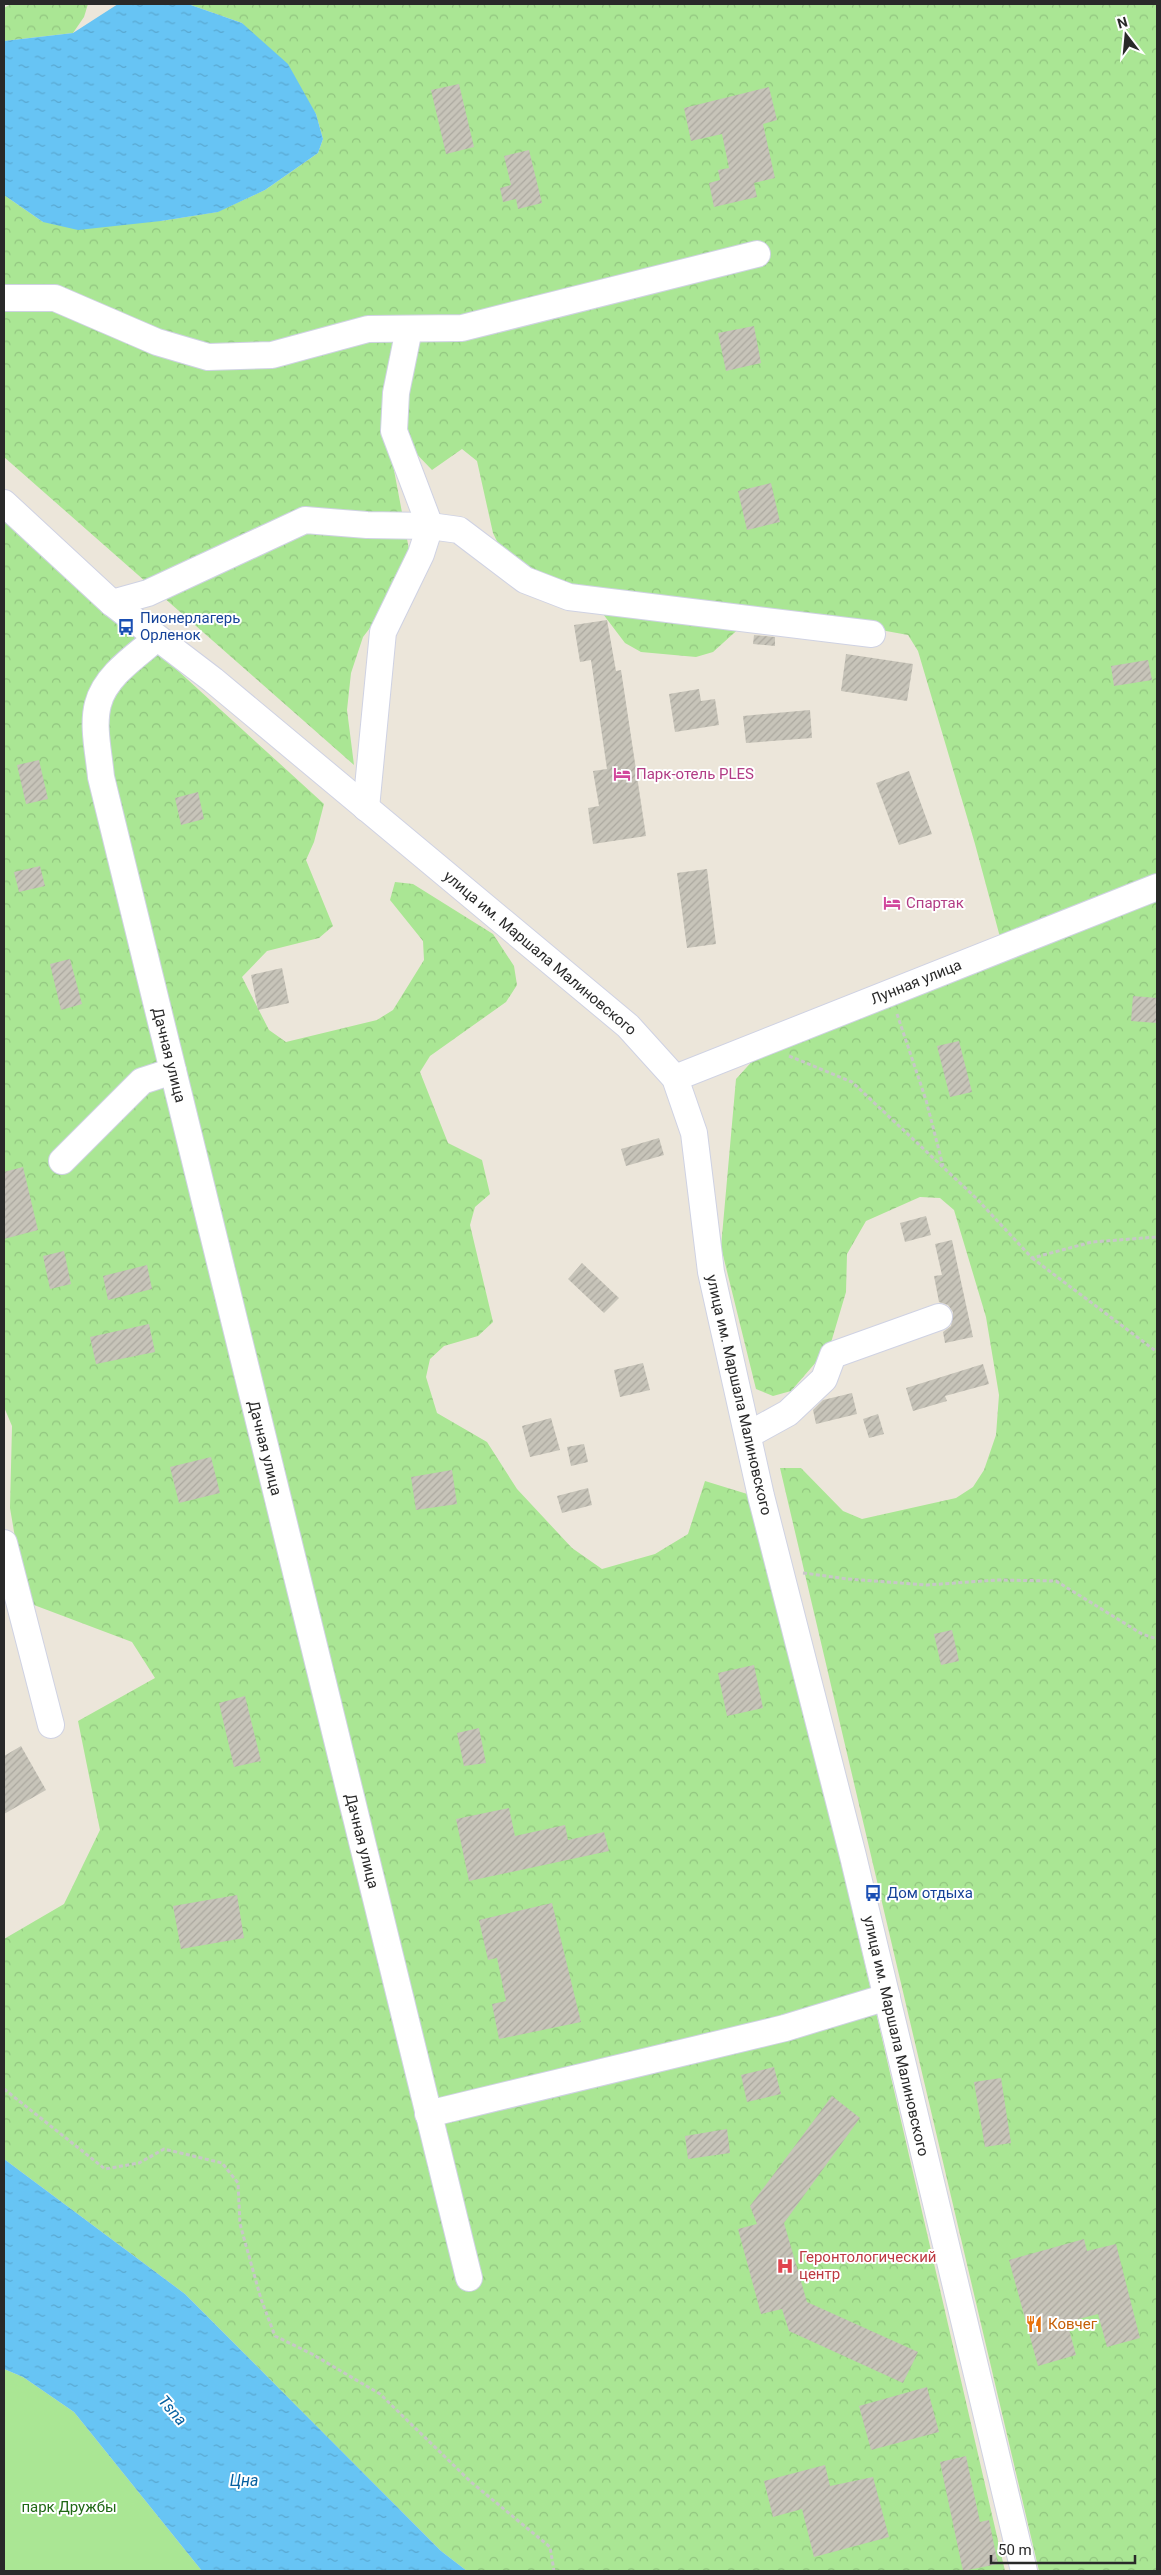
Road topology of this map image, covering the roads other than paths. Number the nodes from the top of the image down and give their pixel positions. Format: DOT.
graph roads {
  1 [pos="757,254"];
  2 [pos="4,298"];
  3 [pos="409,329"];
  4 [pos="4,504"];
  5 [pos="430,526"];
  6 [pos="112,603"];
  7 [pos="872,634"];
  8 [pos="157,638"];
  9 [pos="366,808"];
  10 [pos="1157,887"];
  11 [pos="173,1071"];
  12 [pos="675,1078"];
  13 [pos="62,1161"];
  14 [pos="939,1318"];
  15 [pos="748,1435"];
  16 [pos="4,1543"];
  17 [pos="51,1725"];
  18 [pos="887,1997"];
  19 [pos="428,2114"];
  20 [pos="469,2278"];
  21 [pos="1024,2571"];
  1 -- 3 [label="street"];
  2 -- 3 [label="street"];
  3 -- 5 [label="street"];
  4 -- 6 [label="street, улица им. Маршала Малиновского"];
  5 -- 6 [label="street"];
  5 -- 7 [label="street"];
  5 -- 9 [label="street"];
  6 -- 8 [label="street, улица им. Маршала Малиновского"];
  8 -- 9 [label="street, улица им. Маршала Малиновского"];
  8 -- 11 [label="street, Дачная улица"];
  9 -- 12 [label="street, улица им. Маршала Малиновского"];
  10 -- 12 [label="street, Лунная улица"];
  11 -- 13 [label="street"];
  11 -- 19 [label="street, Дачная улица"];
  12 -- 15 [label="street, улица им. Маршала Малиновского"];
  14 -- 15 [label="street"];
  15 -- 18 [label="street, улица им. Маршала Малиновского"];
  16 -- 17 [label="street"];
  18 -- 19 [label="street"];
  18 -- 21 [label="street, улица им. Маршала Малиновского"];
  19 -- 20 [label="street, Дачная улица"];
}
